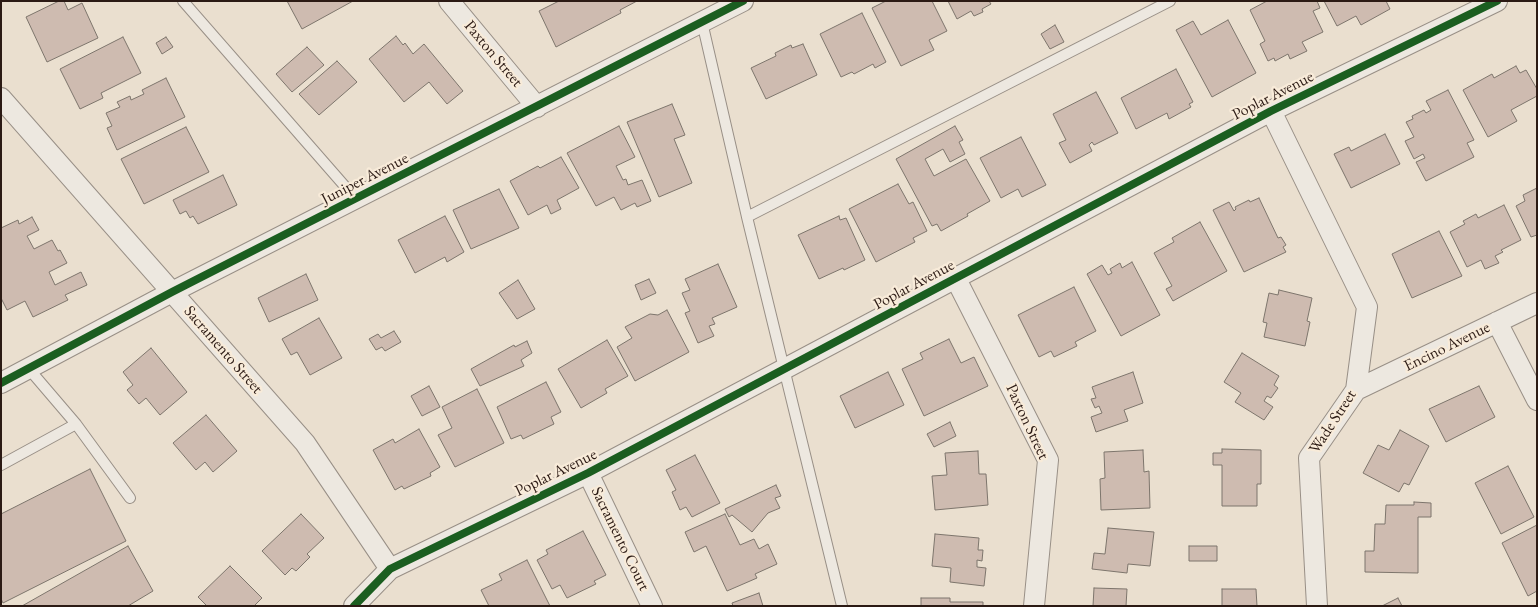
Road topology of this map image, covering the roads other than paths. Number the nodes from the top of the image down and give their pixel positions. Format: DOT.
graph roads {
  1 [pos="183,1"];
  2 [pos="449,1"];
  3 [pos="743,1"];
  4 [pos="1170,1"];
  5 [pos="1497,1"];
  6 [pos="702,22"];
  7 [pos="1,98"];
  8 [pos="537,106"];
  9 [pos="1271,112"];
  10 [pos="356,199"];
  11 [pos="747,217"];
  12 [pos="956,279"];
  13 [pos="172,292"];
  14 [pos="1537,303"];
  15 [pos="1497,322"];
  16 [pos="29,369"];
  17 [pos="784,370"];
  18 [pos="1,383"];
  19 [pos="1356,390"];
  20 [pos="1537,400"];
  21 [pos="76,424"];
  22 [pos="1,465"];
  23 [pos="588,473"];
  24 [pos="130,498"];
  25 [pos="390,569"];
  26 [pos="354,606"];
  27 [pos="652,606"];
  28 [pos="842,606"];
  29 [pos="1034,606"];
  30 [pos="1317,606"];
  1 -- 10 [label="lane"];
  2 -- 8 [label="street, Paxton Street"];
  3 -- 6 [label="street, Juniper Avenue"];
  4 -- 11 [label="lane"];
  5 -- 9 [label="street, Poplar Avenue"];
  6 -- 8 [label="street, Juniper Avenue"];
  6 -- 11 [label="lane"];
  7 -- 13 [label="street, Sacramento Street"];
  8 -- 10 [label="street, Juniper Avenue"];
  9 -- 12 [label="street, Poplar Avenue"];
  9 -- 19 [label="street, Wade Street"];
  10 -- 13 [label="street, Juniper Avenue"];
  11 -- 17 [label="lane"];
  12 -- 17 [label="street, Poplar Avenue"];
  12 -- 29 [label="street, Paxton Street"];
  13 -- 16 [label="street, Juniper Avenue"];
  13 -- 25 [label="street, Sacramento Street"];
  14 -- 15 [label="street, Encino Avenue"];
  15 -- 19 [label="street, Encino Avenue"];
  15 -- 20 [label="street"];
  16 -- 18 [label="street, Juniper Avenue"];
  16 -- 21 [label="lane"];
  17 -- 23 [label="street, Poplar Avenue"];
  17 -- 28 [label="lane"];
  19 -- 30 [label="street, Wade Street"];
  21 -- 22 [label="lane"];
  21 -- 24 [label="lane"];
  23 -- 25 [label="street, Poplar Avenue"];
  23 -- 27 [label="street, Sacramento Court"];
  25 -- 26 [label="street, Poplar Avenue"];
}
